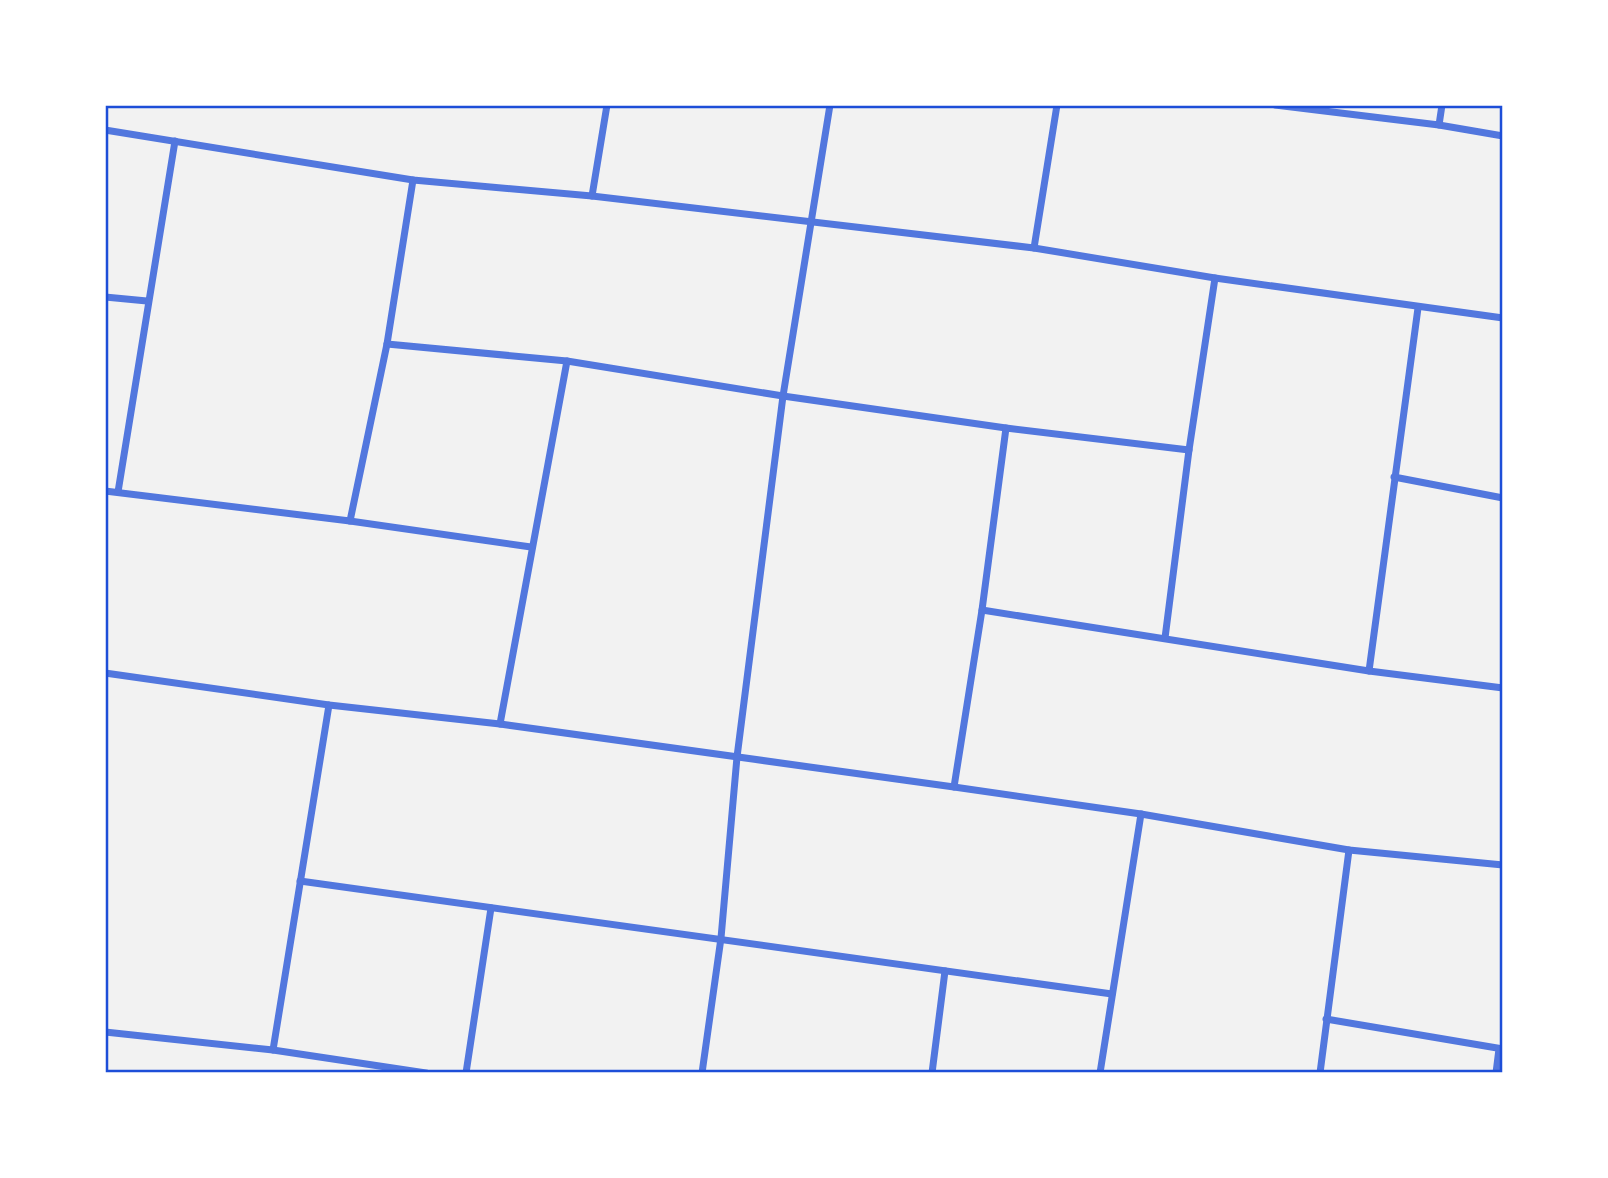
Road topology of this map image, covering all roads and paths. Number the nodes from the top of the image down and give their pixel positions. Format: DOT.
graph roads {
  1 [pos="607,105"];
  2 [pos="830,105"];
  3 [pos="1057,105"];
  4 [pos="1275,105"];
  5 [pos="1442,105"];
  6 [pos="1439,125"];
  7 [pos="105,130"];
  8 [pos="1503,136"];
  9 [pos="175,141"];
  10 [pos="413,180"];
  11 [pos="592,196"];
  12 [pos="812,224"];
  13 [pos="1034,248"];
  14 [pos="1215,278"];
  15 [pos="105,297"];
  16 [pos="147,301"];
  17 [pos="1418,308"];
  18 [pos="1503,318"];
  19 [pos="387,345"];
  20 [pos="567,361"];
  21 [pos="783,396"];
  22 [pos="1006,428"];
  23 [pos="1189,450"];
  24 [pos="1394,477"];
  25 [pos="105,491"];
  26 [pos="118,492"];
  27 [pos="1503,498"];
  28 [pos="350,520"];
  29 [pos="531,547"];
  30 [pos="982,610"];
  31 [pos="1165,638"];
  32 [pos="1369,671"];
  33 [pos="105,673"];
  34 [pos="1503,688"];
  35 [pos="329,705"];
  36 [pos="500,724"];
  37 [pos="737,757"];
  38 [pos="954,787"];
  39 [pos="1141,814"];
  40 [pos="1349,850"];
  41 [pos="1503,865"];
  42 [pos="300,881"];
  43 [pos="491,908"];
  44 [pos="721,938"];
  45 [pos="945,971"];
  46 [pos="1112,994"];
  47 [pos="1326,1019"];
  48 [pos="105,1032"];
  49 [pos="1501,1049"];
  50 [pos="273,1050"];
  51 [pos="426,1073"];
  52 [pos="466,1073"];
  53 [pos="702,1073"];
  54 [pos="933,1073"];
  55 [pos="1100,1073"];
  56 [pos="1320,1073"];
  57 [pos="1496,1073"];
  1 -- 11 [label="street"];
  2 -- 12 [label="street"];
  3 -- 13 [label="street"];
  4 -- 6 [label="street"];
  5 -- 6 [label="street"];
  6 -- 8 [label="street"];
  7 -- 9 [label="street"];
  9 -- 10 [label="street"];
  9 -- 16 [label="street"];
  10 -- 11 [label="street"];
  10 -- 19 [label="street"];
  11 -- 12 [label="street"];
  12 -- 13 [label="street"];
  12 -- 21 [label="street"];
  13 -- 14 [label="street"];
  14 -- 17 [label="street"];
  14 -- 23 [label="street"];
  15 -- 16 [label="street"];
  16 -- 26 [label="street"];
  17 -- 18 [label="street"];
  17 -- 24 [label="street"];
  19 -- 20 [label="street"];
  19 -- 28 [label="street"];
  20 -- 21 [label="street"];
  20 -- 29 [label="street"];
  21 -- 22 [label="street"];
  21 -- 37 [label="street"];
  22 -- 23 [label="street"];
  22 -- 30 [label="street"];
  23 -- 31 [label="street"];
  24 -- 27 [label="street"];
  24 -- 32 [label="street"];
  25 -- 26 [label="street"];
  26 -- 28 [label="street"];
  28 -- 29 [label="street"];
  29 -- 36 [label="street"];
  30 -- 31 [label="street"];
  30 -- 38 [label="street"];
  31 -- 32 [label="street"];
  32 -- 34 [label="street"];
  33 -- 35 [label="street"];
  35 -- 36 [label="street"];
  35 -- 42 [label="street"];
  36 -- 37 [label="street"];
  37 -- 38 [label="street"];
  37 -- 44 [label="street"];
  38 -- 39 [label="street"];
  39 -- 40 [label="street"];
  39 -- 46 [label="street"];
  40 -- 41 [label="street"];
  40 -- 47 [label="street"];
  42 -- 43 [label="street"];
  42 -- 50 [label="street"];
  43 -- 44 [label="street"];
  43 -- 52 [label="street"];
  44 -- 45 [label="street"];
  44 -- 53 [label="street"];
  45 -- 46 [label="street"];
  45 -- 54 [label="street"];
  46 -- 55 [label="street"];
  47 -- 49 [label="street"];
  47 -- 56 [label="street"];
  48 -- 50 [label="street"];
  49 -- 57 [label="street"];
  50 -- 51 [label="street"];
}
